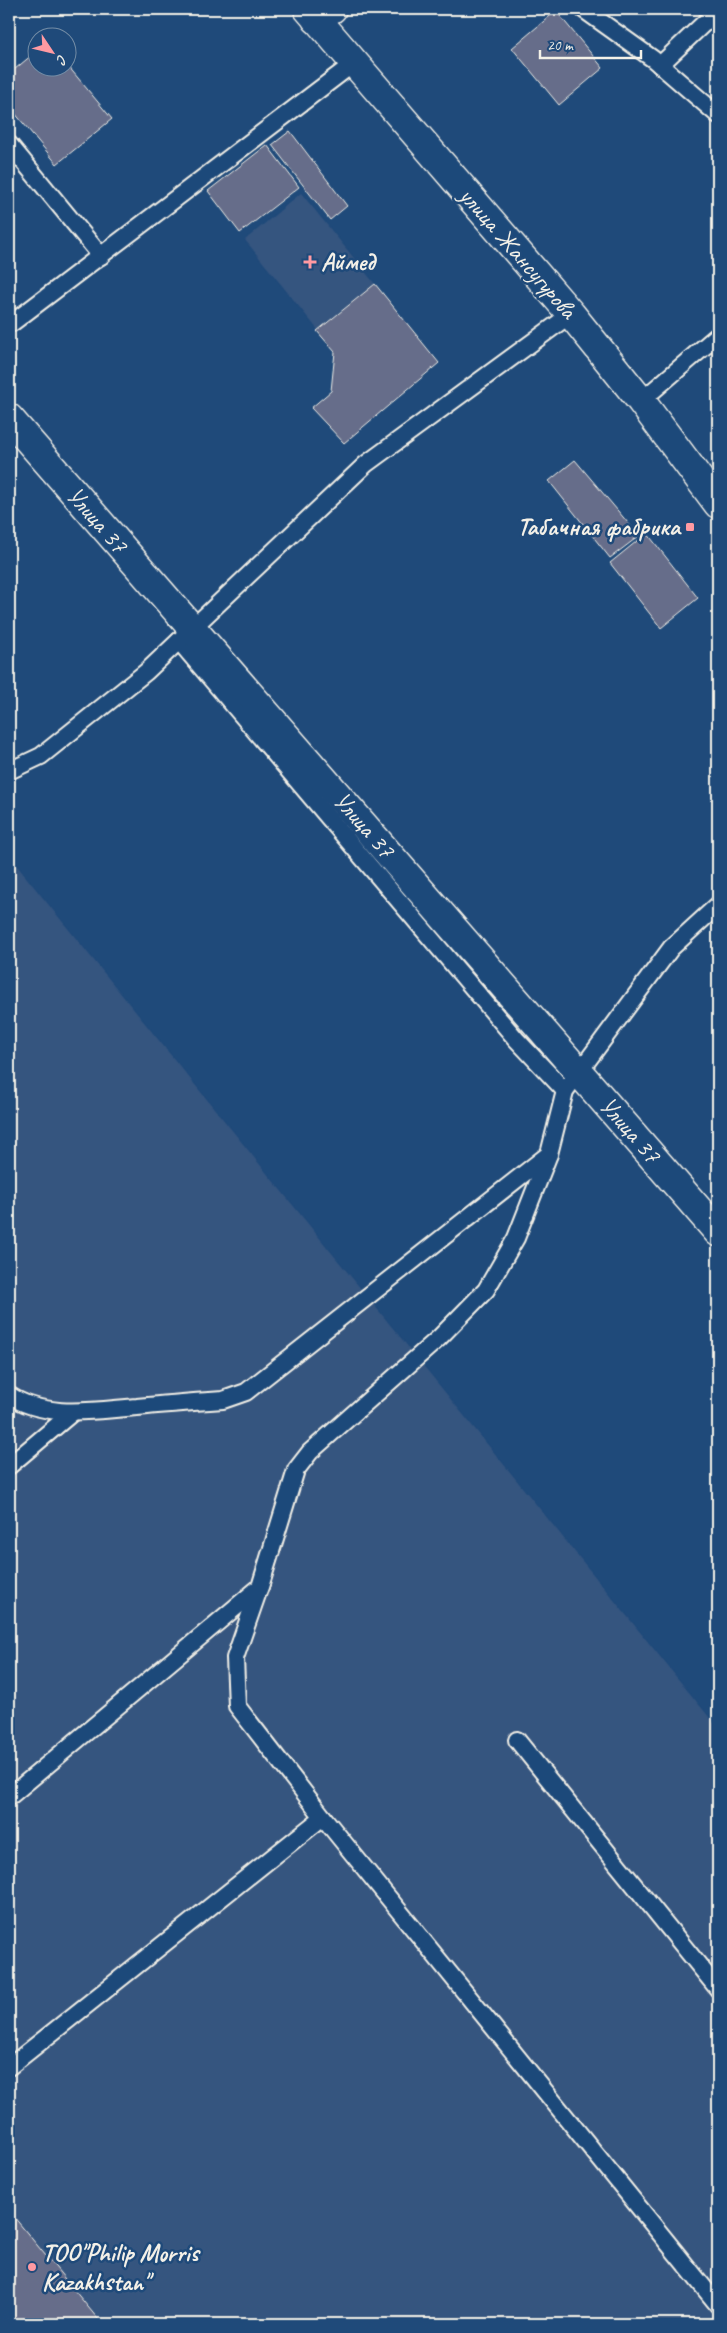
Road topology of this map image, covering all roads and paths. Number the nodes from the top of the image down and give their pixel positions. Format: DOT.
graph roads {
  1 [pos="583,9"];
  2 [pos="718,10"];
  3 [pos="319,12"];
  4 [pos="354,63"];
  5 [pos="660,65"];
  6 [pos="718,115"];
  7 [pos="9,144"];
  8 [pos="101,256"];
  9 [pos="571,314"];
  10 [pos="9,322"];
  11 [pos="718,335"];
  12 [pos="641,401"];
  13 [pos="9,418"];
  14 [pos="718,504"];
  15 [pos="179,641"];
  16 [pos="9,771"];
  17 [pos="718,905"];
  18 [pos="565,1091"];
  19 [pos="549,1154"];
  20 [pos="718,1232"];
  21 [pos="9,1395"];
  22 [pos="73,1412"];
  23 [pos="9,1466"];
  24 [pos="260,1587"];
  25 [pos="517,1740"];
  26 [pos="9,1797"];
  27 [pos="323,1817"];
  28 [pos="718,1988"];
  29 [pos="9,2067"];
  30 [pos="718,2305"];
  1 -- 5 [label="lane"];
  2 -- 5 [label="lane"];
  3 -- 4 [label="street, улица Жансугурова"];
  4 -- 8 [label="lane"];
  4 -- 9 [label="street, улица Жансугурова"];
  5 -- 6 [label="lane"];
  7 -- 8 [label="lane"];
  8 -- 10 [label="lane"];
  9 -- 12 [label="street, улица Жансугурова"];
  9 -- 15 [label="lane"];
  11 -- 12 [label="lane"];
  12 -- 14 [label="street, улица Жансугурова"];
  13 -- 20 [label="street, Улица 37"];
  15 -- 16 [label="lane"];
  15 -- 18 [label="lane"];
  17 -- 18 [label="lane"];
  18 -- 19 [label="lane"];
  19 -- 22 [label="lane"];
  19 -- 24 [label="lane"];
  21 -- 22 [label="lane"];
  22 -- 23 [label="lane"];
  24 -- 26 [label="lane"];
  24 -- 27 [label="lane"];
  25 -- 28 [label="lane"];
  27 -- 29 [label="lane"];
  27 -- 30 [label="lane"];
}
